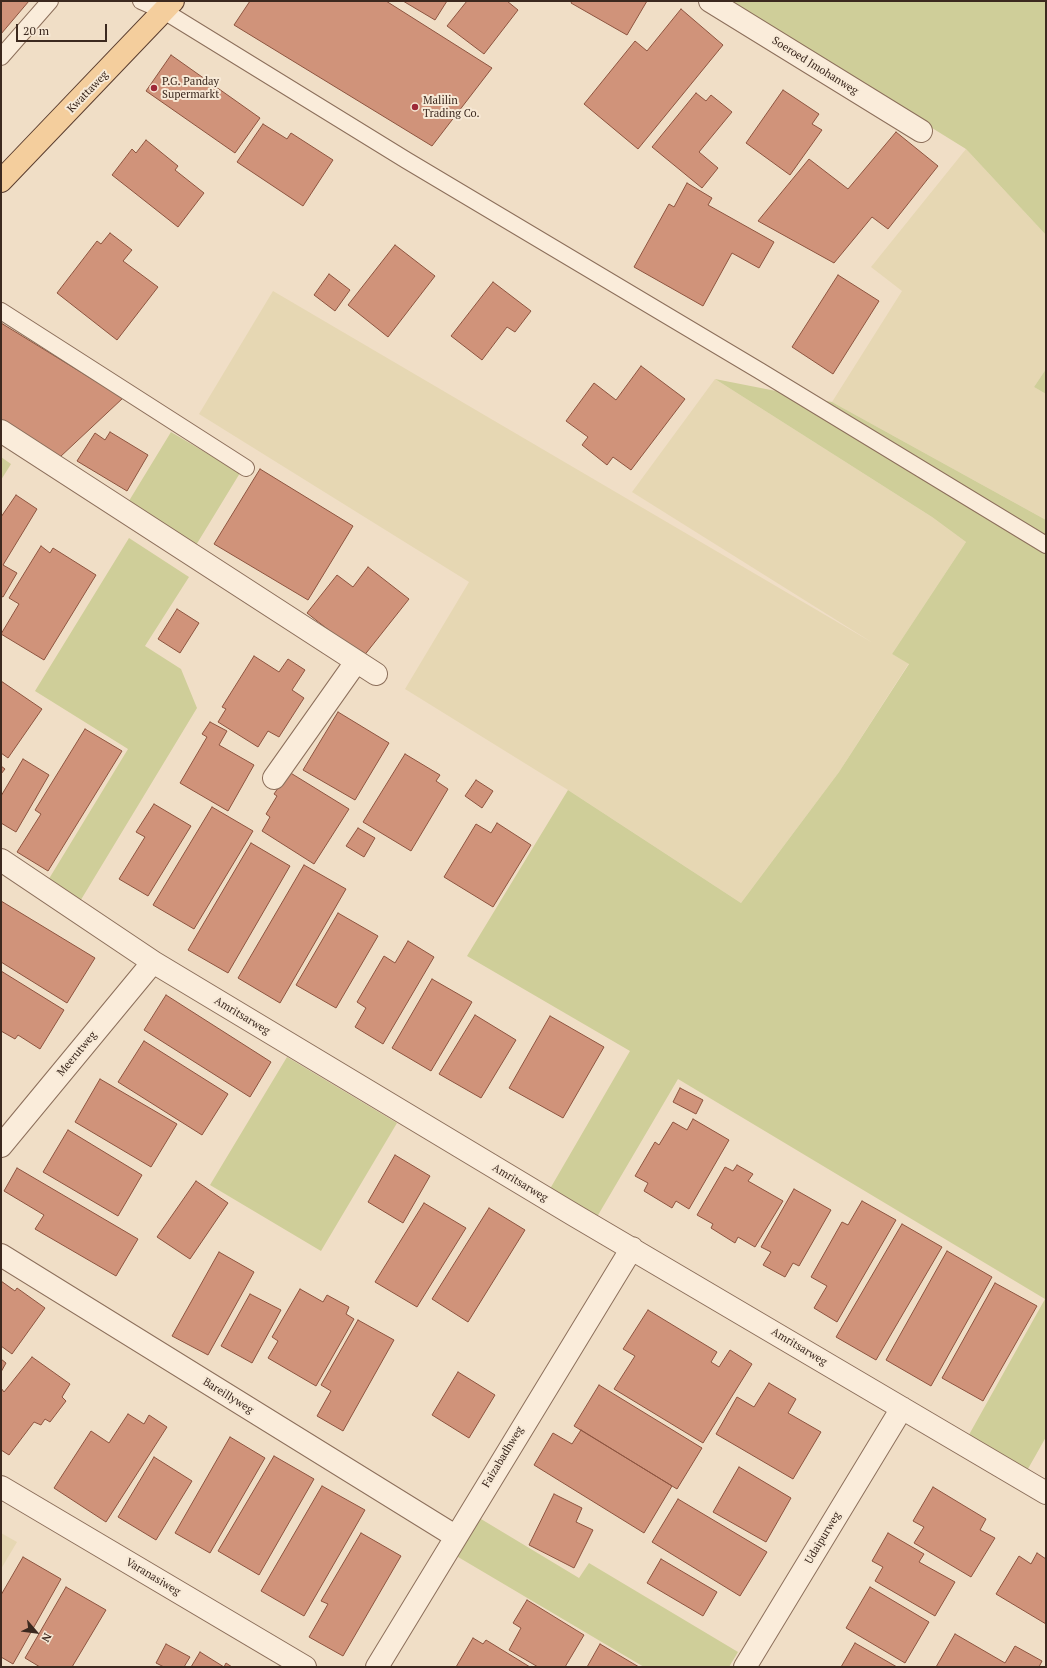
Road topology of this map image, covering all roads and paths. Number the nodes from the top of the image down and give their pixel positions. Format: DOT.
graph roads {
  1 [pos="50,1"];
  2 [pos="141,1"];
  3 [pos="710,1"];
  4 [pos="169,6"];
  5 [pos="1,57"];
  6 [pos="921,131"];
  7 [pos="1,182"];
  8 [pos="1,311"];
  9 [pos="1,431"];
  10 [pos="246,468"];
  11 [pos="1046,545"];
  12 [pos="356,662"];
  13 [pos="376,674"];
  14 [pos="274,778"];
  15 [pos="1,860"];
  16 [pos="153,962"];
  17 [pos="1,1146"];
  18 [pos="632,1248"];
  19 [pos="1,1255"];
  20 [pos="902,1408"];
  21 [pos="1,1487"];
  22 [pos="1046,1493"];
  23 [pos="455,1536"];
  24 [pos="305,1667"];
  25 [pos="377,1667"];
  26 [pos="745,1667"];
  1 -- 5 [label="lane"];
  2 -- 4 [label="lane"];
  3 -- 6 [label="street, Soeroed Jmohanweg"];
  4 -- 7 [label="main road, Kwattaweg"];
  4 -- 11 [label="lane"];
  8 -- 10 [label="lane"];
  9 -- 12 [label="street"];
  12 -- 13 [label="street"];
  12 -- 14 [label="street"];
  15 -- 16 [label="street, Amritsarweg"];
  16 -- 17 [label="street, Meerutweg"];
  16 -- 18 [label="street, Amritsarweg"];
  18 -- 20 [label="street, Amritsarweg"];
  18 -- 23 [label="street, Faizabadhweg"];
  19 -- 23 [label="street, Bareillyweg"];
  20 -- 22 [label="street, Amritsarweg"];
  20 -- 26 [label="street, Udaipurweg"];
  21 -- 24 [label="street, Varanasiweg"];
  23 -- 25 [label="street, Faizabadhweg"];
}
